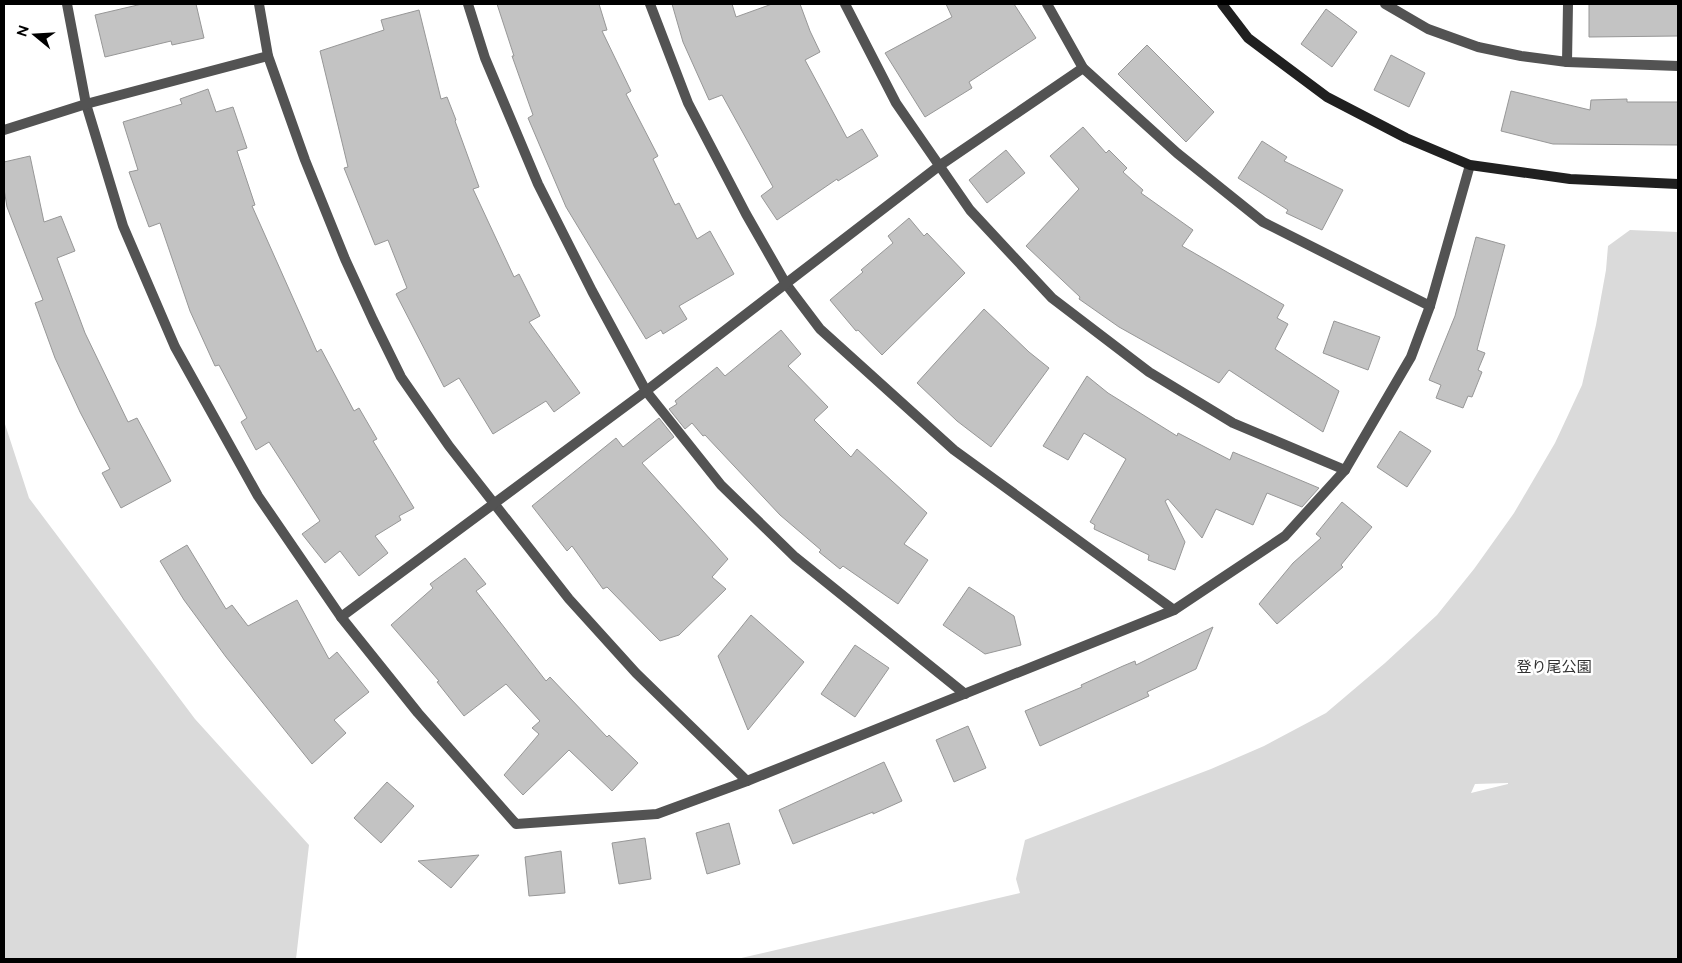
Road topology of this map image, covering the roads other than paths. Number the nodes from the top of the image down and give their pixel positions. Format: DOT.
graph roads {
  1 [pos="67,4"];
  2 [pos="258,4"];
  3 [pos="468,4"];
  4 [pos="650,4"];
  5 [pos="845,4"];
  6 [pos="1047,4"];
  7 [pos="1222,4"];
  8 [pos="1385,4"];
  9 [pos="1568,4"];
  10 [pos="268,56"];
  11 [pos="1567,62"];
  12 [pos="1678,66"];
  13 [pos="1083,68"];
  14 [pos="86,104"];
  15 [pos="4,130"];
  16 [pos="1470,164"];
  17 [pos="939,166"];
  18 [pos="1678,184"];
  19 [pos="786,284"];
  20 [pos="1430,306"];
  21 [pos="646,391"];
  22 [pos="1345,470"];
  23 [pos="495,504"];
  24 [pos="1174,610"];
  25 [pos="341,617"];
  26 [pos="965,694"];
  27 [pos="747,781"];
  1 -- 14 [label="street"];
  2 -- 10 [label="street"];
  3 -- 21 [label="street"];
  4 -- 19 [label="street"];
  5 -- 17 [label="street"];
  6 -- 13 [label="street"];
  7 -- 16 [label="street"];
  8 -- 11 [label="street"];
  9 -- 11 [label="street"];
  10 -- 14 [label="street"];
  10 -- 23 [label="street"];
  11 -- 12 [label="street"];
  13 -- 17 [label="street"];
  13 -- 20 [label="street"];
  14 -- 15 [label="street"];
  14 -- 25 [label="street"];
  16 -- 18 [label="street"];
  16 -- 20 [label="street"];
  17 -- 19 [label="street"];
  17 -- 22 [label="street"];
  19 -- 21 [label="street"];
  19 -- 24 [label="street"];
  20 -- 22 [label="street"];
  21 -- 23 [label="street"];
  21 -- 26 [label="street"];
  22 -- 24 [label="street"];
  23 -- 25 [label="street"];
  23 -- 27 [label="street"];
  24 -- 26 [label="street"];
  25 -- 27 [label="street"];
  26 -- 27 [label="street"];
}
